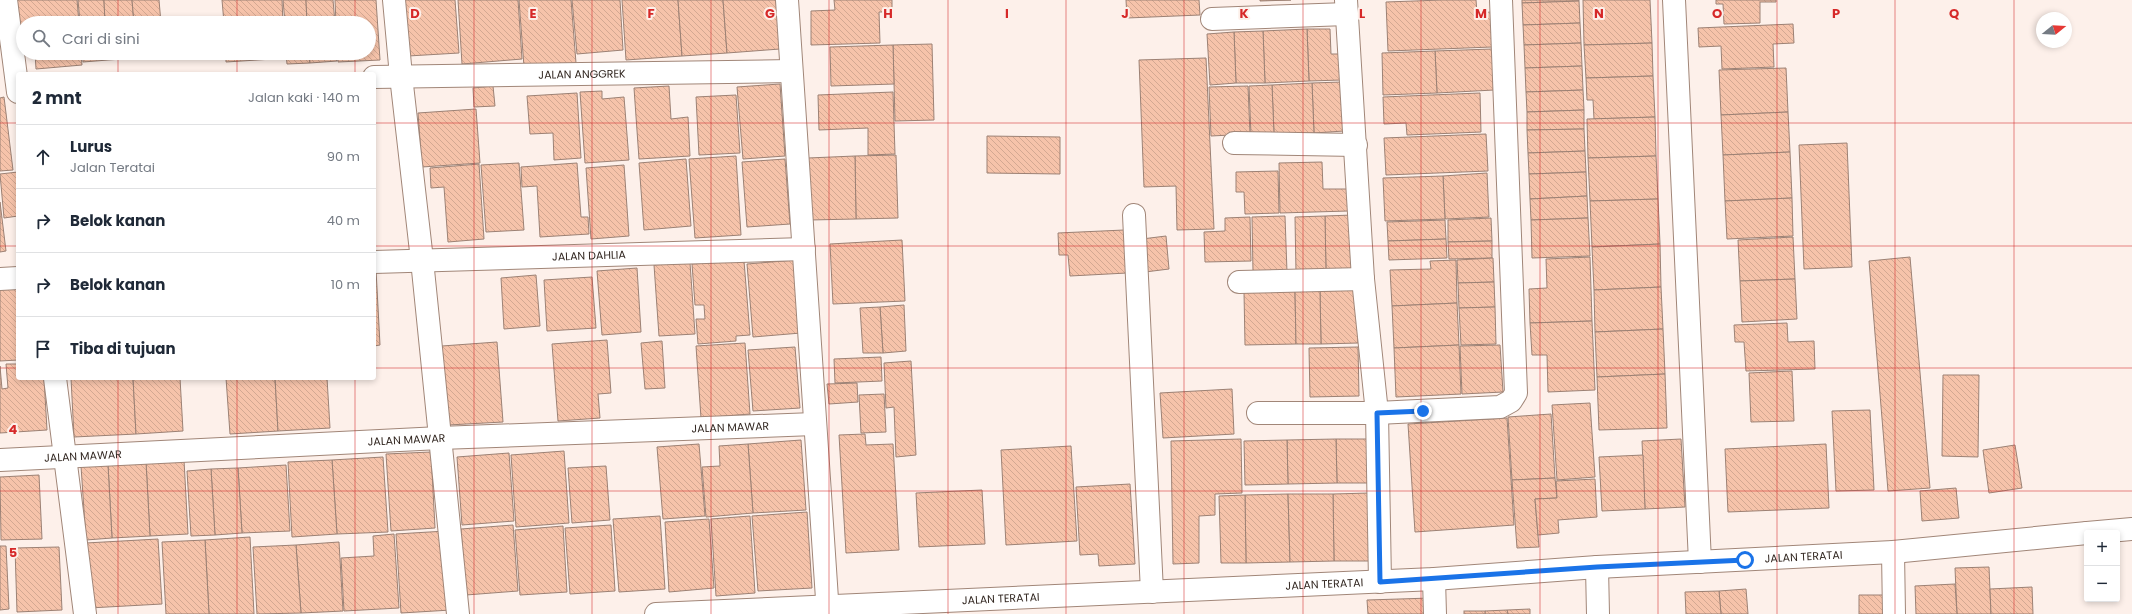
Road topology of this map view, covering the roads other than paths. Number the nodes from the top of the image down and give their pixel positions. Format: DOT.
graph roads {
  1 [pos="6,0"];
  2 [pos="394,0"];
  3 [pos="787,0"];
  4 [pos="1501,0"];
  5 [pos="1674,0"];
  6 [pos="1346,7"];
  7 [pos="1212,19"];
  8 [pos="791,71"];
  9 [pos="401,76"];
  10 [pos="376,77"];
  11 [pos="13,86"];
  12 [pos="1234,143"];
  13 [pos="1356,145"];
  14 [pos="1134,215"];
  15 [pos="804,250"];
  16 [pos="422,260"];
  17 [pos="376,262"];
  18 [pos="16,278"];
  19 [pos="0,279"];
  20 [pos="1363,279"];
  21 [pos="1239,282"];
  22 [pos="55,380"];
  23 [pos="1258,413"];
  24 [pos="1377,413"];
  25 [pos="814,424"];
  26 [pos="440,438"];
  27 [pos="66,456"];
  28 [pos="0,460"];
  29 [pos="2132,529"];
  30 [pos="2120,530"];
  31 [pos="2084,533"];
  32 [pos="1893,552"];
  33 [pos="1700,562"];
  34 [pos="1597,567"];
  35 [pos="1434,579"];
  36 [pos="1380,582"];
  37 [pos="1152,592"];
  38 [pos="827,609"];
  39 [pos="85,614"];
  40 [pos="458,614"];
  41 [pos="656,614"];
  42 [pos="1435,614"];
  43 [pos="1598,614"];
  44 [pos="1894,614"];
  1 -- 11 [label="street"];
  2 -- 9 [label="street"];
  3 -- 8 [label="street"];
  4 -- 24 [label="street"];
  5 -- 33 [label="street"];
  6 -- 7 [label="street"];
  6 -- 13 [label="street"];
  8 -- 9 [label="street, JALAN ANGGREK"];
  8 -- 15 [label="street"];
  9 -- 10 [label="street, JALAN ANGGREK"];
  9 -- 16 [label="street"];
  12 -- 13 [label="street"];
  13 -- 20 [label="street"];
  14 -- 37 [label="street"];
  15 -- 16 [label="street, JALAN DAHLIA"];
  15 -- 25 [label="street"];
  16 -- 17 [label="street, JALAN DAHLIA"];
  16 -- 26 [label="street"];
  18 -- 19 [label="street"];
  20 -- 21 [label="street"];
  20 -- 24 [label="street"];
  22 -- 27 [label="street"];
  23 -- 24 [label="street"];
  24 -- 36 [label="street"];
  25 -- 26 [label="street, JALAN MAWAR"];
  25 -- 38 [label="street"];
  26 -- 27 [label="street, JALAN MAWAR"];
  26 -- 40 [label="street"];
  27 -- 28 [label="street, JALAN MAWAR"];
  27 -- 39 [label="street"];
  29 -- 30 [label="street, JALAN TERATAI"];
  31 -- 32 [label="street, JALAN TERATAI"];
  32 -- 33 [label="street, JALAN TERATAI"];
  32 -- 44 [label="street"];
  33 -- 34 [label="street, JALAN TERATAI"];
  34 -- 35 [label="street, JALAN TERATAI"];
  34 -- 43 [label="street"];
  35 -- 36 [label="street, JALAN TERATAI"];
  35 -- 42 [label="street"];
  36 -- 37 [label="street, JALAN TERATAI"];
  37 -- 38 [label="street, JALAN TERATAI"];
  38 -- 41 [label="street, JALAN TERATAI"];
}
